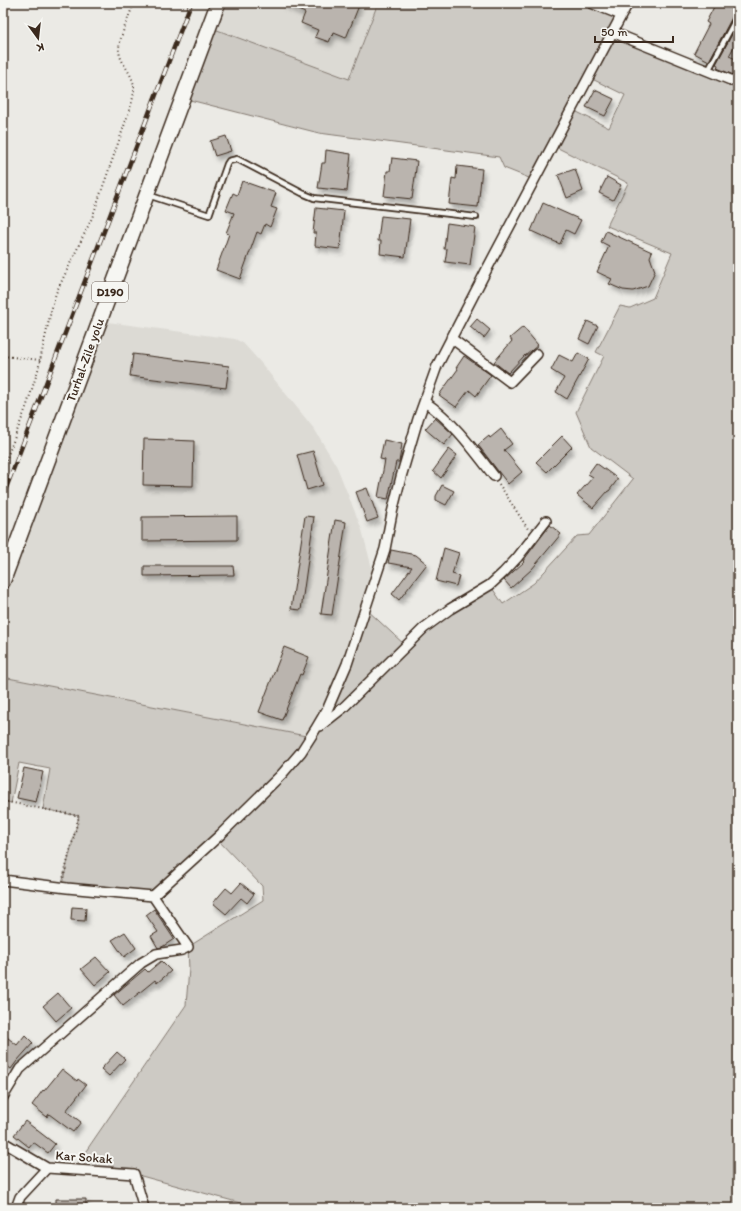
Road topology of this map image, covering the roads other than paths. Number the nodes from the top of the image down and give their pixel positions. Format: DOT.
graph roads {
  1 [pos="218,3"];
  2 [pos="591,3"];
  3 [pos="628,3"];
  4 [pos="621,15"];
  5 [pos="738,15"];
  6 [pos="736,20"];
  7 [pos="612,32"];
  8 [pos="708,71"];
  9 [pos="738,83"];
  10 [pos="147,194"];
  11 [pos="476,217"];
  12 [pos="452,338"];
  13 [pos="537,354"];
  14 [pos="425,402"];
  15 [pos="494,476"];
  16 [pos="546,521"];
  17 [pos="3,582"];
  18 [pos="315,730"];
  19 [pos="3,880"];
  20 [pos="153,896"];
  21 [pos="3,1097"];
  22 [pos="3,1142"];
  23 [pos="47,1168"];
  24 [pos="16,1208"];
  25 [pos="144,1208"];
  1 -- 10 [label="main road, Turhal-Zile yolu / D190"];
  2 -- 4 [label="street"];
  3 -- 4 [label="street"];
  4 -- 7 [label="street"];
  5 -- 6 [label="lane"];
  6 -- 8 [label="lane"];
  7 -- 8 [label="street"];
  7 -- 12 [label="street"];
  8 -- 9 [label="street"];
  10 -- 11 [label="lane"];
  10 -- 17 [label="main road, Turhal-Zile yolu / D190"];
  12 -- 13 [label="street"];
  12 -- 14 [label="street"];
  14 -- 15 [label="street"];
  14 -- 18 [label="street"];
  16 -- 18 [label="street"];
  18 -- 20 [label="street"];
  19 -- 20 [label="street"];
  20 -- 21 [label="street"];
  22 -- 23 [label="street, Kar Sokak"];
  23 -- 24 [label="street"];
  23 -- 25 [label="street, Kar Sokak"];
}
